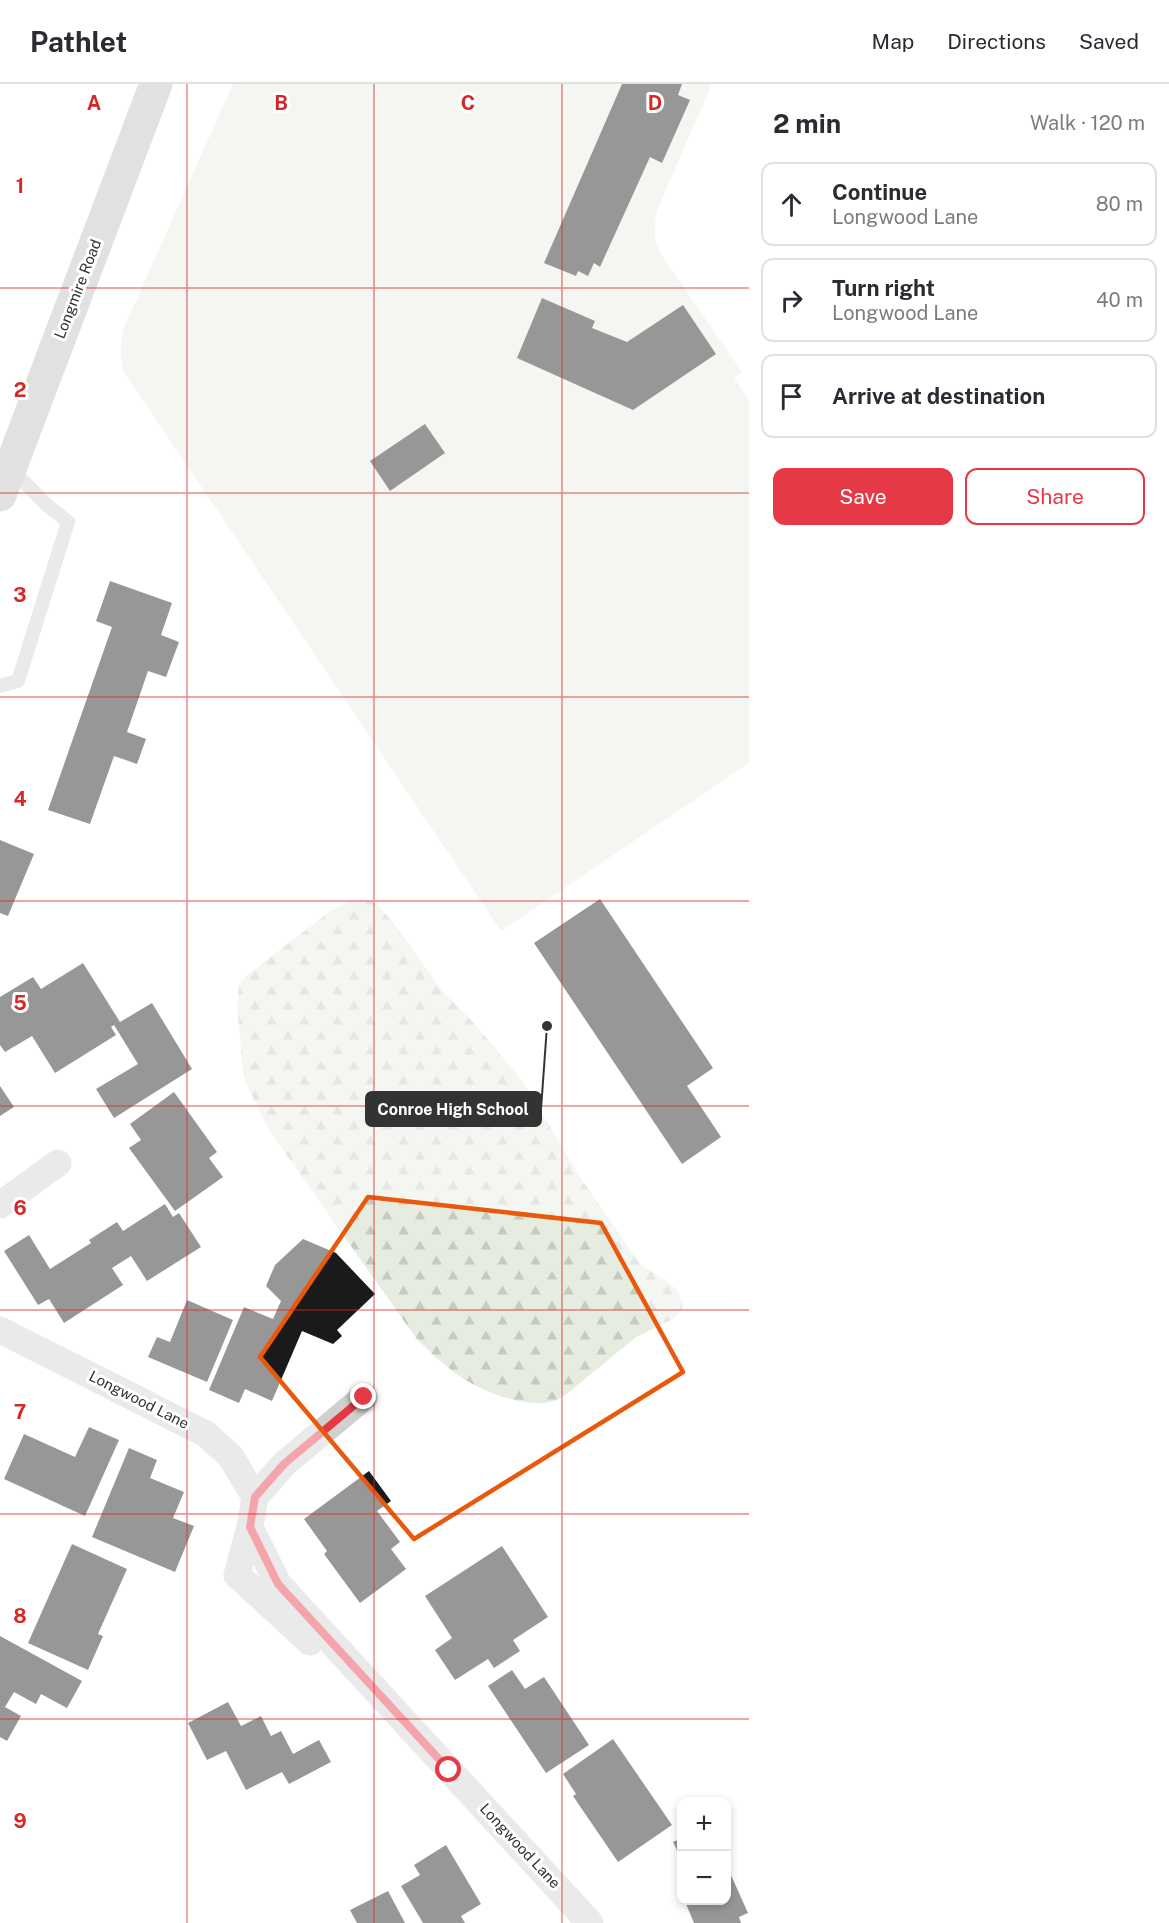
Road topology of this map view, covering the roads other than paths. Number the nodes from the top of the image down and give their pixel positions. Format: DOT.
graph roads {
  1 [pos="156,84"];
  2 [pos="5,482"];
  3 [pos="0,686"];
  4 [pos="58,1163"];
  5 [pos="0,1205"];
  6 [pos="0,1330"];
  7 [pos="364,1397"];
  8 [pos="255,1497"];
  9 [pos="590,1923"];
  1 -- 2 [label="main road, Longmire Road"];
  2 -- 3 [label="lane"];
  4 -- 5 [label="street"];
  6 -- 8 [label="street, Longwood Lane"];
  7 -- 8 [label="street"];
  8 -- 9 [label="street, Longwood Lane"];
}
